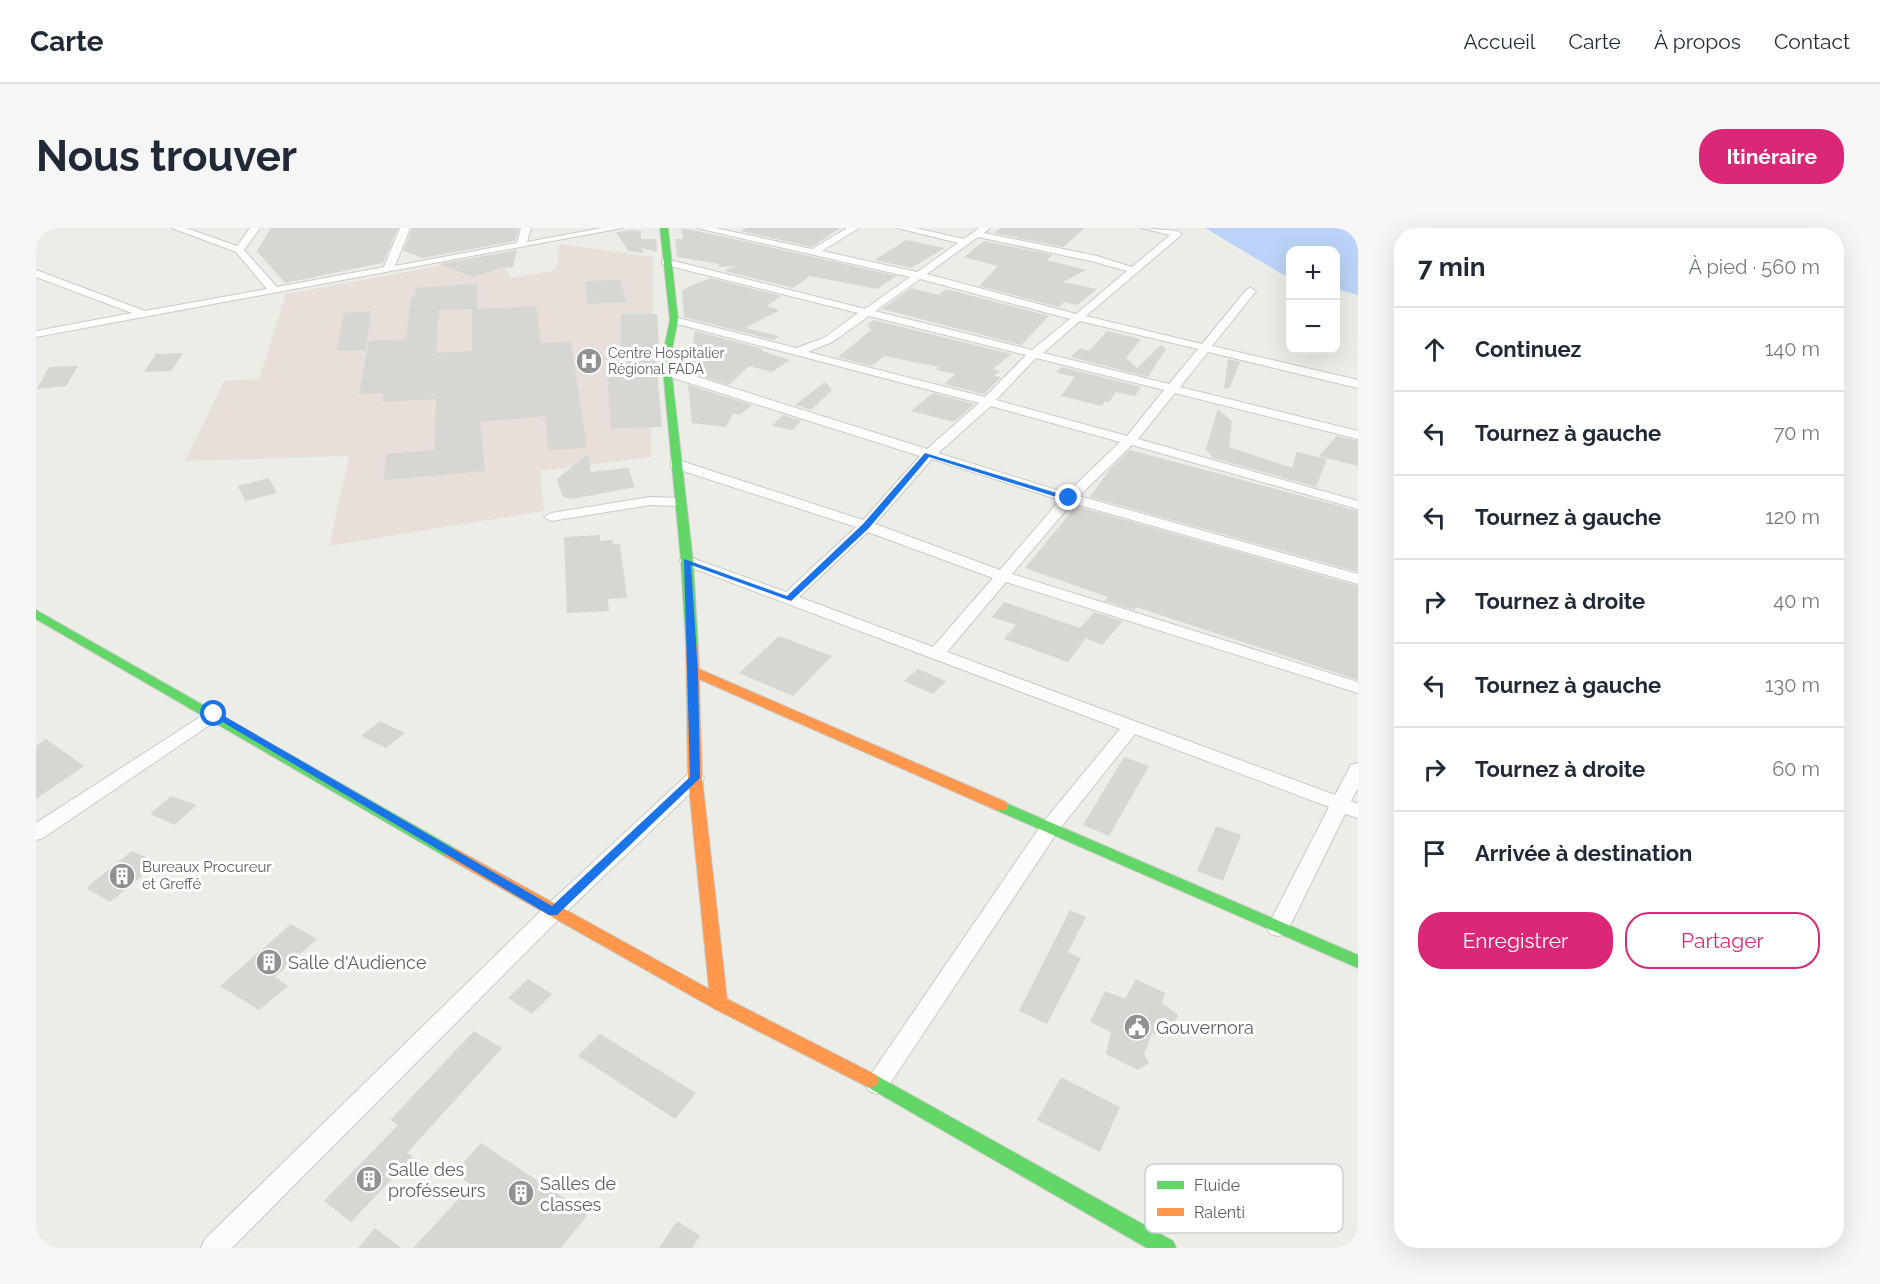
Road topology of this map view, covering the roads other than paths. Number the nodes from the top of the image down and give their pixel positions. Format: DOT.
graph roads {
  1 [pos="177,228"];
  2 [pos="255,228"];
  3 [pos="405,228"];
  4 [pos="526,228"];
  5 [pos="617,228"];
  6 [pos="664,228"];
  7 [pos="702,228"];
  8 [pos="855,228"];
  9 [pos="902,228"];
  10 [pos="1147,228"];
  11 [pos="980,231"];
  12 [pos="966,242"];
  13 [pos="521,246"];
  14 [pos="239,250"];
  15 [pos="814,252"];
  16 [pos="666,262"];
  17 [pos="388,270"];
  18 [pos="1133,270"];
  19 [pos="36,273"];
  20 [pos="915,276"];
  21 [pos="274,290"];
  22 [pos="1251,291"];
  23 [pos="866,312"];
  24 [pos="144,314"];
  25 [pos="1076,317"];
  26 [pos="674,320"];
  27 [pos="36,334"];
  28 [pos="1203,348"];
  29 [pos="794,353"];
  30 [pos="1033,355"];
  31 [pos="668,372"];
  32 [pos="1358,384"];
  33 [pos="1172,389"];
  34 [pos="987,403"];
  35 [pos="1358,435"];
  36 [pos="1130,440"];
  37 [pos="928,455"];
  38 [pos="676,464"];
  39 [pos="1069,498"];
  40 [pos="679,502"];
  41 [pos="1358,505"];
  42 [pos="550,517"];
  43 [pos="866,526"];
  44 [pos="687,561"];
  45 [pos="1000,576"];
  46 [pos="1358,579"];
  47 [pos="788,599"];
  48 [pos="36,614"];
  49 [pos="935,655"];
  50 [pos="694,672"];
  51 [pos="1358,688"];
  52 [pos="214,714"];
  53 [pos="1131,727"];
  54 [pos="1358,769"];
  55 [pos="695,778"];
  56 [pos="1350,808"];
  57 [pos="1051,826"];
  58 [pos="36,833"];
  59 [pos="553,912"];
  60 [pos="1278,928"];
  61 [pos="1358,962"];
  62 [pos="718,1003"];
  63 [pos="877,1084"];
  64 [pos="1160,1246"];
  65 [pos="214,1248"];
  1 -- 14 [label="street"];
  2 -- 14 [label="street"];
  3 -- 17 [label="street"];
  4 -- 13 [label="street"];
  5 -- 13 [label="street"];
  6 -- 16 [label="street"];
  7 -- 15 [label="street"];
  8 -- 15 [label="street"];
  9 -- 12 [label="street"];
  10 -- 18 [label="street"];
  11 -- 12 [label="street"];
  11 -- 18 [label="street"];
  12 -- 20 [label="street"];
  13 -- 17 [label="street"];
  14 -- 21 [label="street"];
  15 -- 20 [label="street"];
  16 -- 23 [label="street"];
  16 -- 26 [label="street"];
  17 -- 21 [label="street"];
  18 -- 25 [label="street"];
  19 -- 24 [label="street"];
  20 -- 23 [label="street"];
  20 -- 25 [label="street"];
  21 -- 24 [label="street"];
  22 -- 28 [label="street"];
  23 -- 29 [label="street"];
  23 -- 30 [label="street"];
  24 -- 27 [label="street"];
  25 -- 28 [label="street"];
  25 -- 30 [label="street"];
  26 -- 29 [label="street"];
  26 -- 31 [label="street"];
  28 -- 32 [label="street"];
  28 -- 33 [label="street"];
  29 -- 34 [label="street"];
  30 -- 33 [label="street"];
  30 -- 34 [label="street"];
  31 -- 37 [label="street"];
  31 -- 38 [label="street"];
  33 -- 35 [label="street"];
  33 -- 36 [label="street"];
  34 -- 36 [label="street"];
  34 -- 37 [label="street"];
  36 -- 39 [label="street"];
  36 -- 41 [label="street"];
  37 -- 39 [label="street"];
  37 -- 43 [label="street"];
  38 -- 40 [label="street"];
  38 -- 43 [label="street"];
  39 -- 45 [label="street"];
  39 -- 46 [label="street"];
  40 -- 42 [label="street"];
  40 -- 44 [label="street"];
  43 -- 45 [label="street"];
  43 -- 47 [label="street"];
  44 -- 47 [label="street"];
  44 -- 50 [label="street"];
  45 -- 49 [label="street"];
  45 -- 51 [label="street"];
  47 -- 49 [label="street"];
  48 -- 52 [label="street"];
  49 -- 53 [label="street"];
  50 -- 55 [label="street"];
  50 -- 57 [label="street"];
  52 -- 58 [label="street"];
  52 -- 59 [label="street"];
  53 -- 56 [label="street"];
  53 -- 57 [label="street"];
  54 -- 56 [label="street"];
  55 -- 59 [label="street"];
  55 -- 62 [label="street"];
  56 -- 60 [label="street"];
  57 -- 60 [label="street"];
  57 -- 63 [label="street"];
  59 -- 62 [label="street"];
  59 -- 65 [label="street"];
  60 -- 61 [label="street"];
  62 -- 63 [label="street"];
  63 -- 64 [label="street"];
}
